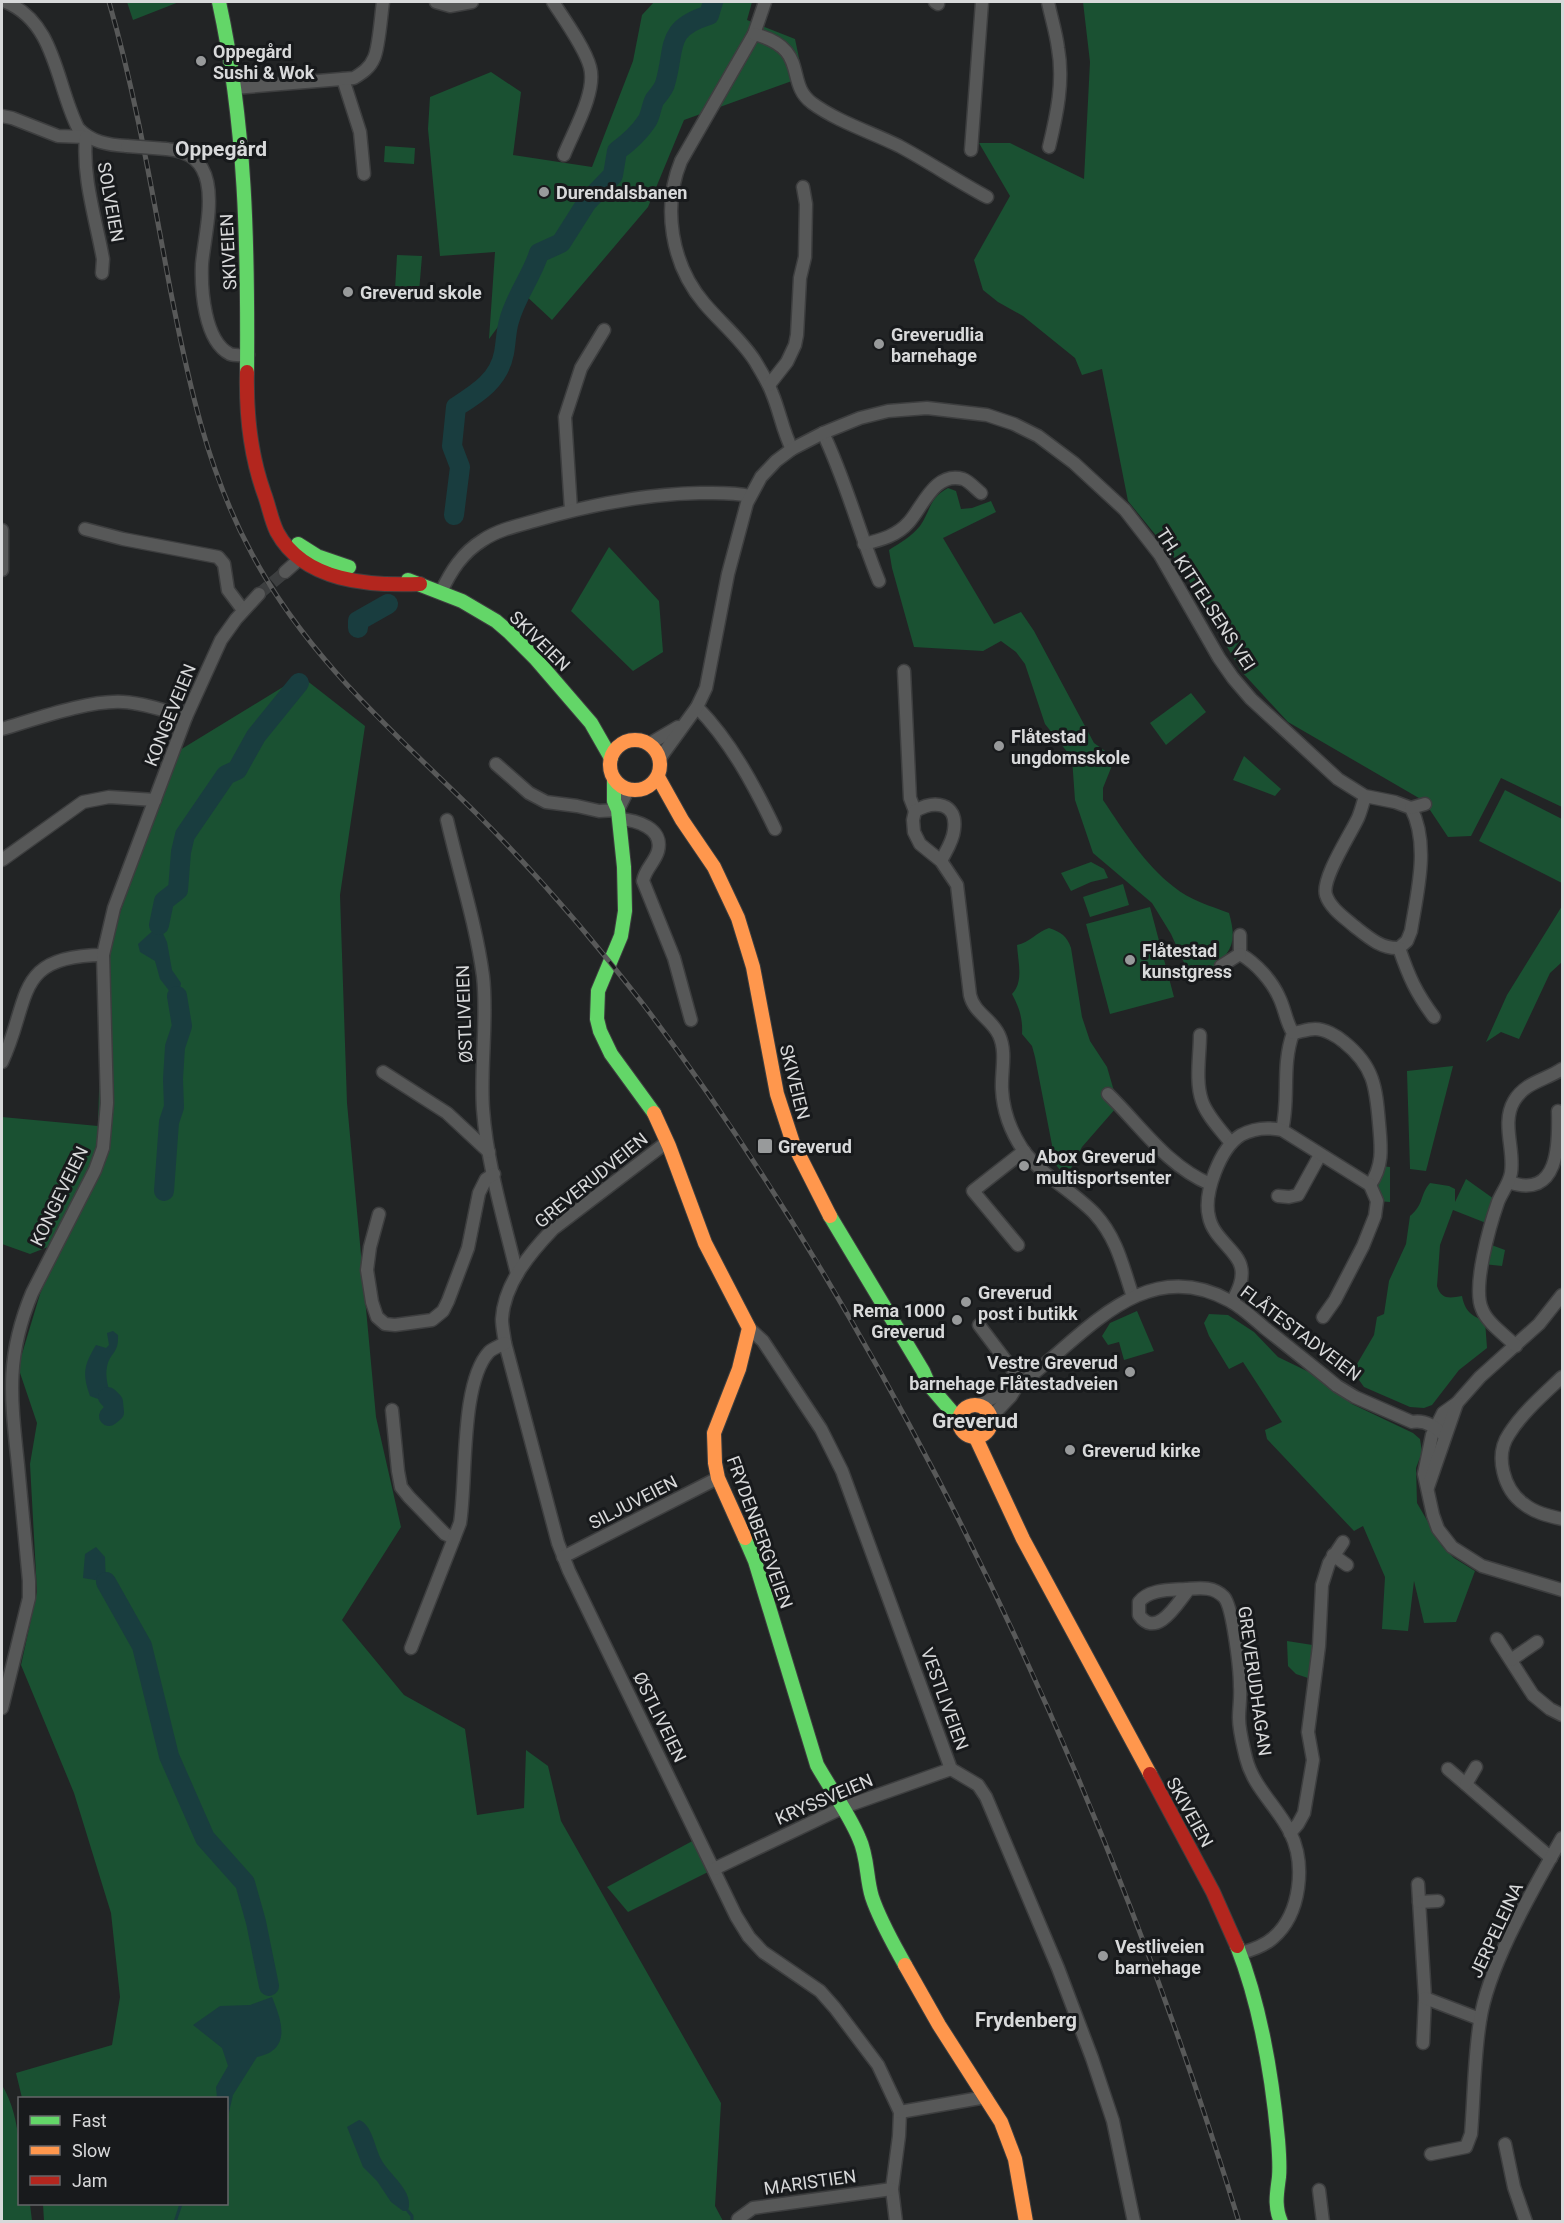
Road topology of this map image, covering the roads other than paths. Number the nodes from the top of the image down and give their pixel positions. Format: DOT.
graph roads {
  1 [pos="6,2"];
  2 [pos="219,2"];
  3 [pos="383,2"];
  4 [pos="436,2"];
  5 [pos="471,2"];
  6 [pos="553,2"];
  7 [pos="765,2"];
  8 [pos="982,2"];
  9 [pos="1047,2"];
  10 [pos="754,34"];
  11 [pos="343,79"];
  12 [pos="234,88"];
  13 [pos="2,116"];
  14 [pos="86,137"];
  15 [pos="1049,147"];
  16 [pos="971,150"];
  17 [pos="564,155"];
  18 [pos="364,174"];
  19 [pos="803,187"];
  20 [pos="987,197"];
  21 [pos="102,273"];
  22 [pos="604,330"];
  23 [pos="248,349"];
  24 [pos="769,385"];
  25 [pos="824,433"];
  26 [pos="792,449"];
  27 [pos="981,493"];
  28 [pos="750,496"];
  29 [pos="571,510"];
  30 [pos="85,529"];
  31 [pos="2,531"];
  32 [pos="864,544"];
  33 [pos="304,555"];
  34 [pos="2,570"];
  35 [pos="285,572"];
  36 [pos="879,581"];
  37 [pos="441,592"];
  38 [pos="259,594"];
  39 [pos="243,610"];
  40 [pos="904,671"];
  41 [pos="697,707"];
  42 [pos="186,717"];
  43 [pos="591,723"];
  44 [pos="682,726"];
  45 [pos="2,729"];
  46 [pos="624,743"];
  47 [pos="649,744"];
  48 [pos="611,758"];
  49 [pos="660,758"];
  50 [pos="496,764"];
  51 [pos="658,777"];
  52 [pos="614,779"];
  53 [pos="645,789"];
  54 [pos="628,790"];
  55 [pos="1365,796"];
  56 [pos="155,800"];
  57 [pos="1425,804"];
  58 [pos="1411,808"];
  59 [pos="915,811"];
  60 [pos="618,815"];
  61 [pos="447,820"];
  62 [pos="682,820"];
  63 [pos="775,829"];
  64 [pos="2,860"];
  65 [pos="941,861"];
  66 [pos="1240,935"];
  67 [pos="1399,948"];
  68 [pos="1240,954"];
  69 [pos="103,956"];
  70 [pos="1221,966"];
  71 [pos="1434,1017"];
  72 [pos="691,1020"];
  73 [pos="1293,1033"];
  74 [pos="1200,1035"];
  75 [pos="2,1062"];
  76 [pos="1563,1069"];
  77 [pos="383,1072"];
  78 [pos="1108,1094"];
  79 [pos="1558,1111"];
  80 [pos="1282,1130"];
  81 [pos="1561,1141"];
  82 [pos="667,1142"];
  83 [pos="1231,1143"];
  84 [pos="1024,1151"];
  85 [pos="489,1152"];
  86 [pos="1320,1155"];
  87 [pos="494,1174"];
  88 [pos="1509,1182"];
  89 [pos="1210,1184"];
  90 [pos="1370,1185"];
  91 [pos="1278,1196"];
  92 [pos="379,1214"];
  93 [pos="1018,1245"];
  94 [pos="517,1274"];
  95 [pos="1563,1295"];
  96 [pos="1133,1297"];
  97 [pos="1232,1302"];
  98 [pos="1323,1317"];
  99 [pos="979,1324"];
  100 [pos="749,1328"];
  101 [pos="505,1343"];
  102 [pos="1515,1346"];
  103 [pos="923,1371"];
  104 [pos="1563,1377"];
  105 [pos="1020,1384"];
  106 [pos="974,1406"];
  107 [pos="392,1410"];
  108 [pos="959,1420"];
  109 [pos="990,1422"];
  110 [pos="1437,1432"];
  111 [pos="975,1436"];
  112 [pos="718,1478"];
  113 [pos="999,1488"];
  114 [pos="1563,1520"];
  115 [pos="454,1538"];
  116 [pos="1343,1542"];
  117 [pos="1333,1555"];
  118 [pos="563,1557"];
  119 [pos="1347,1565"];
  120 [pos="1189,1589"];
  121 [pos="1563,1590"];
  122 [pos="1497,1639"];
  123 [pos="1537,1642"];
  124 [pos="411,1648"];
  125 [pos="1511,1660"];
  126 [pos="2,1708"];
  127 [pos="1563,1715"];
  128 [pos="1476,1767"];
  129 [pos="951,1769"];
  130 [pos="1448,1769"];
  131 [pos="1466,1784"];
  132 [pos="844,1807"];
  133 [pos="1290,1833"];
  134 [pos="1563,1838"];
  135 [pos="1551,1858"];
  136 [pos="714,1869"];
  137 [pos="1418,1884"];
  138 [pos="1438,1901"];
  139 [pos="1419,1902"];
  140 [pos="1241,1953"];
  141 [pos="1425,1998"];
  142 [pos="1480,2019"];
  143 [pos="1423,2043"];
  144 [pos="986,2097"];
  145 [pos="900,2112"];
  146 [pos="1505,2144"];
  147 [pos="1431,2154"];
  148 [pos="1279,2176"];
  149 [pos="892,2189"];
  150 [pos="1318,2190"];
  151 [pos="738,2219"];
  152 [pos="896,2222"];
  153 [pos="1026,2222"];
  154 [pos="1134,2222"];
  155 [pos="1281,2222"];
  156 [pos="1286,2222"];
  157 [pos="1323,2222"];
  158 [pos="1526,2222"];
  1 -- 14 [label="street"];
  2 -- 12 [label="main road, SKIVEIEN"];
  3 -- 11 [label="street"];
  4 -- 5 [label="street"];
  6 -- 17 [label="street"];
  7 -- 10 [label="street"];
  8 -- 16 [label="street"];
  9 -- 15 [label="street"];
  10 -- 20 [label="street"];
  10 -- 24 [label="street"];
  11 -- 12 [label="street"];
  11 -- 18 [label="street"];
  12 -- 23 [label="main road, SKIVEIEN"];
  13 -- 14 [label="street"];
  14 -- 21 [label="street, SOLVEIEN"];
  14 -- 23 [label="street, bridge"];
  19 -- 24 [label="street"];
  22 -- 29 [label="street"];
  23 -- 33 [label="main road, SKIVEIEN"];
  24 -- 26 [label="street"];
  25 -- 26 [label="street, TH. KITTELSENS VEI"];
  25 -- 32 [label="street"];
  25 -- 55 [label="street, TH. KITTELSENS VEI"];
  26 -- 28 [label="street, TH. KITTELSENS VEI"];
  27 -- 32 [label="street"];
  28 -- 29 [label="street"];
  28 -- 41 [label="street, TH. KITTELSENS VEI"];
  29 -- 37 [label="street"];
  30 -- 39 [label="street"];
  31 -- 34 [label="street"];
  32 -- 36 [label="street"];
  33 -- 35 [label="street"];
  33 -- 37 [label="main road, SKIVEIEN"];
  37 -- 43 [label="main road, SKIVEIEN"];
  38 -- 39 [label="street, KONGEVEIEN"];
  39 -- 42 [label="street, KONGEVEIEN"];
  40 -- 59 [label="street"];
  41 -- 44 [label="street, TH. KITTELSENS VEI"];
  41 -- 63 [label="street"];
  42 -- 45 [label="street"];
  42 -- 56 [label="street, KONGEVEIEN"];
  43 -- 46 [label="main road, SKIVEIEN"];
  43 -- 48 [label="main road, SKIVEIEN"];
  44 -- 47 [label="street, TH. KITTELSENS VEI"];
  44 -- 49 [label="street, TH. KITTELSENS VEI"];
  46 -- 47 [label="main road"];
  46 -- 48 [label="main road"];
  47 -- 49 [label="main road"];
  48 -- 52 [label="main road"];
  49 -- 51 [label="main road"];
  50 -- 60 [label="street"];
  51 -- 53 [label="main road"];
  51 -- 62 [label="main road, SKIVEIEN"];
  52 -- 54 [label="main road"];
  52 -- 60 [label="main road"];
  53 -- 54 [label="main road"];
  53 -- 62 [label="main road, SKIVEIEN"];
  54 -- 60 [label="street"];
  55 -- 58 [label="street, TH. KITTELSENS VEI"];
  55 -- 67 [label="street"];
  56 -- 64 [label="street"];
  56 -- 69 [label="street, KONGEVEIEN"];
  57 -- 58 [label="street"];
  58 -- 67 [label="street"];
  59 -- 65 [label="street"];
  59 -- 65 [label="street"];
  60 -- 72 [label="street"];
  60 -- 82 [label="main road"];
  61 -- 85 [label="street, ØSTLIVEIEN"];
  62 -- 103 [label="main road, SKIVEIEN"];
  65 -- 84 [label="street"];
  66 -- 68 [label="street"];
  67 -- 71 [label="street"];
  68 -- 70 [label="street"];
  68 -- 73 [label="street"];
  69 -- 75 [label="street"];
  69 -- 126 [label="street, KONGEVEIEN"];
  73 -- 80 [label="street"];
  73 -- 90 [label="street"];
  74 -- 83 [label="street"];
  76 -- 88 [label="street"];
  77 -- 85 [label="street"];
  78 -- 89 [label="street"];
  79 -- 81 [label="street"];
  80 -- 83 [label="street"];
  80 -- 86 [label="street"];
  81 -- 88 [label="street"];
  82 -- 94 [label="street, GREVERUDVEIEN"];
  82 -- 100 [label="main road"];
  83 -- 89 [label="street"];
  84 -- 93 [label="street"];
  84 -- 96 [label="street"];
  85 -- 87 [label="street, ØSTLIVEIEN"];
  86 -- 90 [label="street"];
  86 -- 91 [label="street"];
  87 -- 92 [label="street"];
  87 -- 94 [label="street, ØSTLIVEIEN"];
  88 -- 102 [label="street"];
  89 -- 97 [label="street"];
  90 -- 98 [label="street"];
  94 -- 101 [label="street, ØSTLIVEIEN"];
  95 -- 102 [label="street"];
  96 -- 97 [label="street, FLÅTESTADVEIEN"];
  96 -- 105 [label="street, FLÅTESTADVEIEN"];
  97 -- 110 [label="street, FLÅTESTADVEIEN"];
  99 -- 105 [label="street"];
  100 -- 112 [label="main road, FRYDENBERGVEIEN"];
  100 -- 129 [label="street, VESTLIVEIEN"];
  101 -- 115 [label="street"];
  101 -- 118 [label="street, ØSTLIVEIEN"];
  102 -- 110 [label="street"];
  103 -- 106 [label="main road, SKIVEIEN"];
  103 -- 108 [label="main road, SKIVEIEN"];
  104 -- 114 [label="street"];
  105 -- 106 [label="street, FLÅTESTADVEIEN"];
  105 -- 109 [label="street, FLÅTESTADVEIEN"];
  106 -- 108 [label="main road"];
  106 -- 109 [label="main road"];
  107 -- 115 [label="street"];
  108 -- 111 [label="main road"];
  109 -- 111 [label="main road"];
  109 -- 113 [label="main road, SKIVEIEN"];
  110 -- 121 [label="street"];
  111 -- 113 [label="main road, SKIVEIEN"];
  112 -- 118 [label="street, SILJUVEIEN"];
  112 -- 132 [label="main road, FRYDENBERGVEIEN"];
  113 -- 140 [label="main road, SKIVEIEN"];
  115 -- 124 [label="street"];
  116 -- 117 [label="street"];
  117 -- 119 [label="street"];
  117 -- 133 [label="street"];
  118 -- 136 [label="street, ØSTLIVEIEN"];
  120 -- 133 [label="street, GREVERUDHAGAN"];
  122 -- 125 [label="street"];
  123 -- 125 [label="street"];
  125 -- 127 [label="street"];
  128 -- 131 [label="street"];
  129 -- 132 [label="street, KRYSSVEIEN"];
  129 -- 154 [label="street, VESTLIVEIEN"];
  130 -- 131 [label="street"];
  131 -- 135 [label="street"];
  132 -- 136 [label="street, KRYSSVEIEN"];
  132 -- 144 [label="main road, FRYDENBERGVEIEN"];
  133 -- 140 [label="street, GREVERUDHAGAN"];
  134 -- 135 [label="street, JERPELEINA"];
  135 -- 142 [label="street, JERPELEINA"];
  136 -- 145 [label="street, ØSTLIVEIEN"];
  137 -- 139 [label="street"];
  138 -- 139 [label="street"];
  139 -- 141 [label="street"];
  140 -- 148 [label="main road, SKIVEIEN"];
  141 -- 142 [label="street"];
  141 -- 143 [label="street"];
  142 -- 147 [label="street, JERPELEINA"];
  144 -- 145 [label="street"];
  144 -- 153 [label="main road, FRYDENBERGVEIEN"];
  145 -- 149 [label="street"];
  146 -- 158 [label="street"];
  148 -- 155 [label="main road, SKIVEIEN"];
  148 -- 156 [label="main road, SKIVEIEN"];
  149 -- 151 [label="street, MARISTIEN"];
  149 -- 152 [label="street"];
  150 -- 157 [label="street"];
}
